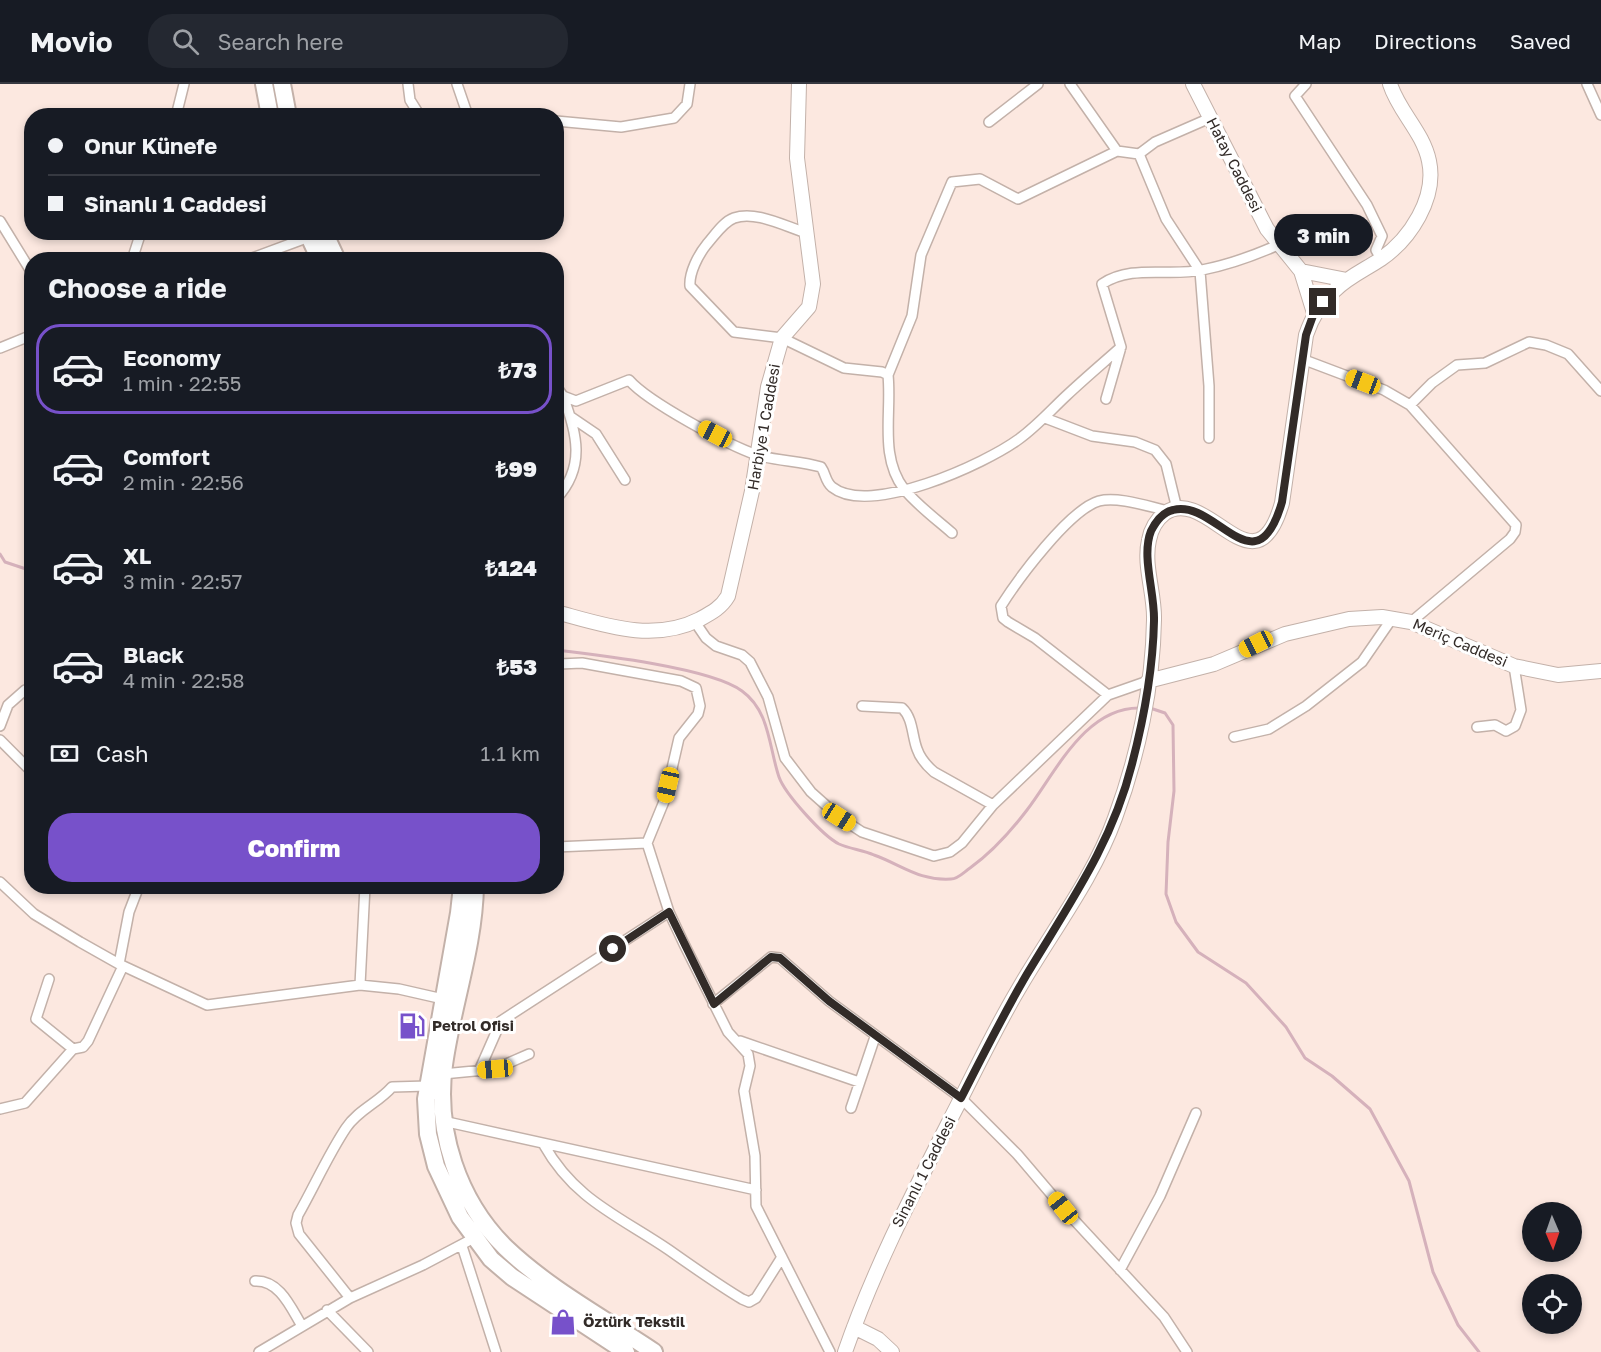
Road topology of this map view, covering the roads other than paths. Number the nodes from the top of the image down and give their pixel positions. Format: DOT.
graph roads {
  1 [pos="184,84"];
  2 [pos="264,84"];
  3 [pos="282,84"];
  4 [pos="408,84"];
  5 [pos="457,84"];
  6 [pos="690,84"];
  7 [pos="799,84"];
  8 [pos="1038,84"];
  9 [pos="1070,84"];
  10 [pos="1193,84"];
  11 [pos="1306,84"];
  12 [pos="1390,84"];
  13 [pos="1587,84"];
  14 [pos="179,108"];
  15 [pos="268,108"];
  16 [pos="286,108"];
  17 [pos="415,108"];
  18 [pos="465,108"];
  19 [pos="1601,115"];
  20 [pos="1210,118"];
  21 [pos="564,122"];
  22 [pos="989,122"];
  23 [pos="1117,151"];
  24 [pos="1139,154"];
  25 [pos="0,221"];
  26 [pos="807,233"];
  27 [pos="298,240"];
  28 [pos="319,240"];
  29 [pos="1278,245"];
  30 [pos="267,252"];
  31 [pos="330,252"];
  32 [pos="1380,259"];
  33 [pos="24,260"];
  34 [pos="1200,271"];
  35 [pos="1300,271"];
  36 [pos="1347,280"];
  37 [pos="1314,313"];
  38 [pos="24,338"];
  39 [pos="782,338"];
  40 [pos="1121,347"];
  41 [pos="0,348"];
  42 [pos="1302,359"];
  43 [pos="888,375"];
  44 [pos="1601,391"];
  45 [pos="564,396"];
  46 [pos="564,399"];
  47 [pos="1106,399"];
  48 [pos="1410,405"];
  49 [pos="571,417"];
  50 [pos="1045,418"];
  51 [pos="1209,438"];
  52 [pos="758,455"];
  53 [pos="625,480"];
  54 [pos="564,488"];
  55 [pos="905,491"];
  56 [pos="1173,510"];
  57 [pos="952,533"];
  58 [pos="564,614"];
  59 [pos="1393,617"];
  60 [pos="695,622"];
  61 [pos="1411,622"];
  62 [pos="564,664"];
  63 [pos="1514,666"];
  64 [pos="1601,671"];
  65 [pos="1147,686"];
  66 [pos="24,691"];
  67 [pos="1108,695"];
  68 [pos="0,698"];
  69 [pos="8,705"];
  70 [pos="862,706"];
  71 [pos="0,726"];
  72 [pos="1477,727"];
  73 [pos="1234,737"];
  74 [pos="0,740"];
  75 [pos="24,764"];
  76 [pos="993,806"];
  77 [pos="647,843"];
  78 [pos="564,848"];
  79 [pos="0,882"];
  80 [pos="136,894"];
  81 [pos="365,894"];
  82 [pos="461,894"];
  83 [pos="475,894"];
  84 [pos="669,912"];
  85 [pos="121,965"];
  86 [pos="49,979"];
  87 [pos="360,985"];
  88 [pos="714,1004"];
  89 [pos="446,1007"];
  90 [pos="875,1037"];
  91 [pos="736,1040"];
  92 [pos="73,1049"];
  93 [pos="529,1054"];
  94 [pos="479,1071"];
  95 [pos="443,1074"];
  96 [pos="859,1082"];
  97 [pos="428,1086"];
  98 [pos="961,1098"];
  99 [pos="851,1108"];
  100 [pos="0,1109"];
  101 [pos="1196,1113"];
  102 [pos="443,1121"];
  103 [pos="544,1145"];
  104 [pos="756,1190"];
  105 [pos="468,1242"];
  106 [pos="782,1257"];
  107 [pos="1120,1270"];
  108 [pos="255,1281"];
  109 [pos="350,1298"];
  110 [pos="327,1310"];
  111 [pos="302,1326"];
  112 [pos="854,1327"];
  113 [pos="363,1350"];
  114 [pos="259,1352"];
  115 [pos="496,1352"];
  116 [pos="626,1352"];
  117 [pos="654,1352"];
  118 [pos="830,1352"];
  119 [pos="845,1352"];
  120 [pos="892,1352"];
  121 [pos="1187,1352"];
  1 -- 14 [label="street"];
  2 -- 15 [label="highway"];
  3 -- 16 [label="highway"];
  4 -- 17 [label="street"];
  5 -- 18 [label="street"];
  6 -- 21 [label="street"];
  7 -- 26 [label="street, Harbiye 1 Caddesi"];
  8 -- 22 [label="street"];
  9 -- 23 [label="street"];
  10 -- 20 [label="street, Hatay Caddesi"];
  11 -- 32 [label="street"];
  12 -- 32 [label="street"];
  13 -- 19 [label="street"];
  20 -- 24 [label="street"];
  20 -- 29 [label="street, Hatay Caddesi"];
  23 -- 24 [label="street"];
  23 -- 43 [label="street"];
  24 -- 34 [label="street"];
  25 -- 33 [label="street"];
  26 -- 39 [label="street, Harbiye 1 Caddesi"];
  26 -- 39 [label="street"];
  27 -- 30 [label="street"];
  28 -- 31 [label="highway"];
  29 -- 34 [label="street"];
  29 -- 35 [label="street, Hatay Caddesi"];
  32 -- 36 [label="street"];
  34 -- 40 [label="street"];
  34 -- 51 [label="street"];
  35 -- 36 [label="street"];
  35 -- 37 [label="street, Hatay Caddesi"];
  36 -- 37 [label="street"];
  37 -- 42 [label="street"];
  38 -- 41 [label="street"];
  39 -- 43 [label="street"];
  39 -- 52 [label="street, Harbiye 1 Caddesi"];
  40 -- 47 [label="street"];
  40 -- 50 [label="street"];
  42 -- 48 [label="street"];
  42 -- 56 [label="street"];
  43 -- 55 [label="street"];
  44 -- 48 [label="street"];
  45 -- 52 [label="street"];
  46 -- 49 [label="street"];
  48 -- 61 [label="street"];
  49 -- 53 [label="street"];
  49 -- 54 [label="street"];
  50 -- 55 [label="street"];
  50 -- 56 [label="street"];
  52 -- 55 [label="street"];
  52 -- 60 [label="street, Harbiye 1 Caddesi"];
  55 -- 57 [label="street"];
  56 -- 65 [label="street, Sinanlı 1 Caddesi"];
  56 -- 67 [label="street"];
  58 -- 60 [label="street, Harbiye 1 Caddesi"];
  59 -- 61 [label="street, Meriç Caddesi"];
  59 -- 65 [label="street, Meriç Caddesi"];
  59 -- 73 [label="street"];
  60 -- 76 [label="street"];
  61 -- 63 [label="street, Meriç Caddesi"];
  62 -- 77 [label="street"];
  63 -- 64 [label="street, Meriç Caddesi"];
  63 -- 72 [label="street"];
  65 -- 67 [label="street"];
  65 -- 98 [label="street, Sinanlı 1 Caddesi"];
  66 -- 69 [label="street"];
  67 -- 76 [label="street"];
  68 -- 69 [label="street"];
  69 -- 71 [label="street"];
  70 -- 76 [label="street"];
  74 -- 75 [label="street"];
  77 -- 78 [label="street"];
  77 -- 84 [label="street"];
  79 -- 85 [label="street"];
  80 -- 85 [label="street"];
  81 -- 87 [label="street"];
  82 -- 89 [label="highway"];
  83 -- 89 [label="highway"];
  84 -- 88 [label="street"];
  84 -- 94 [label="street"];
  85 -- 87 [label="street"];
  85 -- 92 [label="street"];
  86 -- 92 [label="street"];
  87 -- 89 [label="street"];
  88 -- 90 [label="street"];
  88 -- 91 [label="street"];
  89 -- 95 [label="highway"];
  89 -- 97 [label="highway"];
  90 -- 96 [label="street"];
  90 -- 98 [label="street"];
  91 -- 96 [label="street"];
  91 -- 104 [label="street"];
  92 -- 100 [label="street"];
  93 -- 94 [label="street"];
  94 -- 95 [label="street"];
  95 -- 102 [label="highway"];
  96 -- 99 [label="street"];
  97 -- 105 [label="highway"];
  97 -- 109 [label="street"];
  98 -- 107 [label="street"];
  98 -- 112 [label="street, Sinanlı 1 Caddesi"];
  101 -- 107 [label="street"];
  102 -- 103 [label="street"];
  102 -- 117 [label="highway"];
  103 -- 104 [label="street"];
  103 -- 106 [label="street"];
  104 -- 106 [label="street"];
  105 -- 109 [label="street"];
  105 -- 115 [label="street"];
  105 -- 116 [label="highway"];
  106 -- 118 [label="street"];
  107 -- 121 [label="street"];
  108 -- 111 [label="street"];
  109 -- 110 [label="street"];
  110 -- 111 [label="street"];
  110 -- 113 [label="street"];
  111 -- 114 [label="street"];
  112 -- 119 [label="street, Sinanlı 1 Caddesi"];
  112 -- 120 [label="street"];
}
